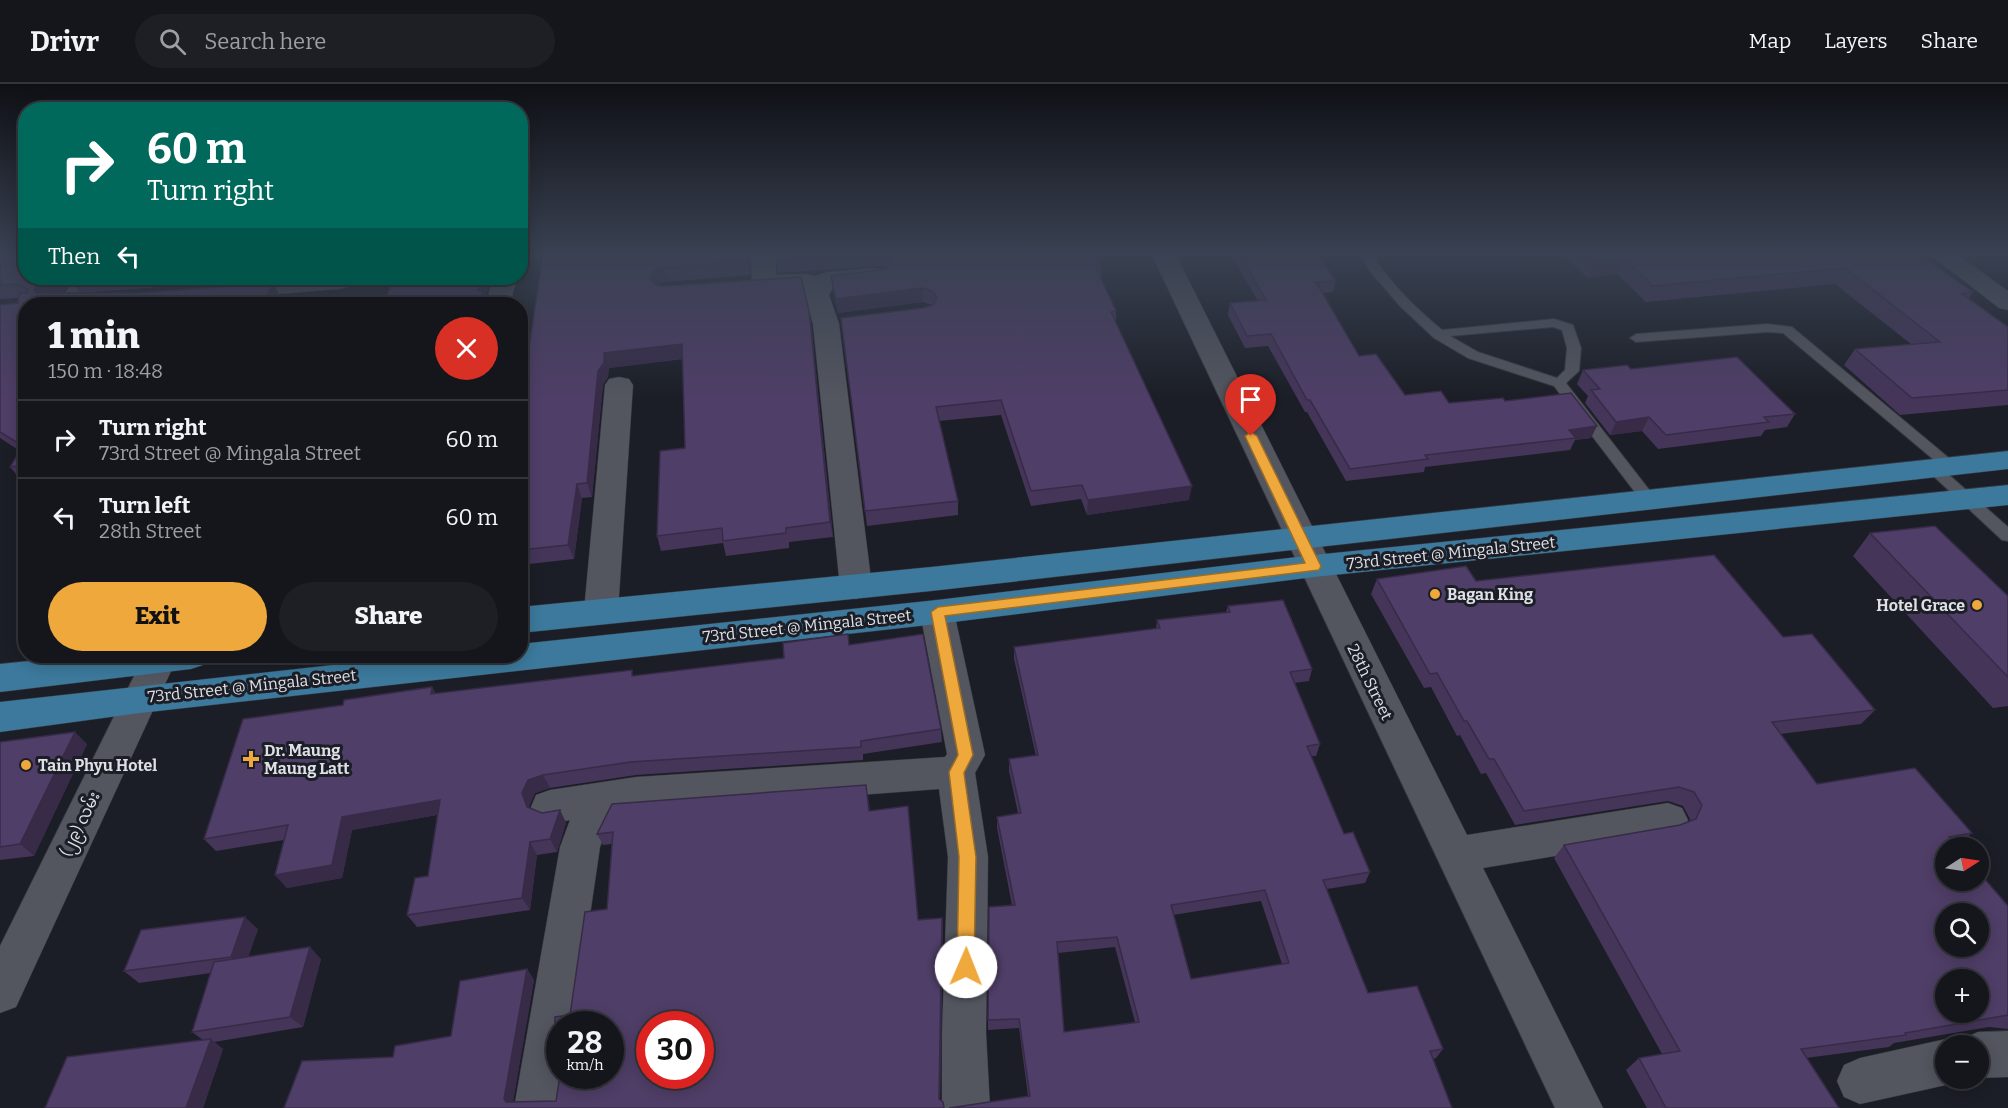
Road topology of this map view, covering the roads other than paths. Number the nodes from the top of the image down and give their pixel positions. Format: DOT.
graph roads {
  1 [pos="823,303"];
  2 [pos="1187,303"];
  3 [pos="1404,303"];
  4 [pos="1439,335"];
  5 [pos="1636,338"];
  6 [pos="1559,383"];
  7 [pos="619,385"];
  8 [pos="2008,460"];
  9 [pos="1943,468"];
  10 [pos="2008,495"];
  11 [pos="1649,500"];
  12 [pos="1970,500"];
  13 [pos="2008,536"];
  14 [pos="1307,551"];
  15 [pos="856,587"];
  16 [pos="601,611"];
  17 [pos="938,612"];
  18 [pos="528,619"];
  19 [pos="528,657"];
  20 [pos="121,663"];
  21 [pos="166,663"];
  22 [pos="470,663"];
  23 [pos="0,678"];
  24 [pos="140,699"];
  25 [pos="0,717"];
  26 [pos="956,772"];
  27 [pos="605,798"];
  28 [pos="550,807"];
  29 [pos="1668,820"];
  30 [pos="1454,855"];
  31 [pos="0,992"];
  32 [pos="2008,1054"];
  33 [pos="1989,1055"];
  34 [pos="1935,1064"];
  35 [pos="1860,1081"];
  36 [pos="537,1108"];
  37 [pos="966,1108"];
  38 [pos="1579,1108"];
  1 -- 15 [label="street"];
  2 -- 14 [label="street, 28th Street"];
  3 -- 4 [label="lane"];
  4 -- 6 [label="lane"];
  4 -- 6 [label="lane"];
  5 -- 9 [label="lane"];
  6 -- 11 [label="lane"];
  7 -- 16 [label="street"];
  8 -- 9 [label="main road, 73rd Street @ Mingala Street"];
  9 -- 11 [label="main road, 73rd Street @ Mingala Street"];
  9 -- 12 [label="lane"];
  10 -- 12 [label="main road, 73rd Street @ Mingala Street"];
  11 -- 14 [label="main road, 73rd Street @ Mingala Street"];
  12 -- 13 [label="lane"];
  12 -- 14 [label="main road, 73rd Street @ Mingala Street"];
  14 -- 15 [label="main road, 73rd Street @ Mingala Street"];
  14 -- 17 [label="main road, 73rd Street @ Mingala Street"];
  14 -- 30 [label="street, 28th Street"];
  15 -- 16 [label="main road, 73rd Street @ Mingala Street"];
  16 -- 18 [label="main road, 73rd Street @ Mingala Street"];
  17 -- 19 [label="main road, 73rd Street @ Mingala Street"];
  17 -- 26 [label="street"];
  20 -- 23 [label="main road"];
  21 -- 24 [label="street, (၂၉) လမ်း"];
  22 -- 24 [label="main road, 73rd Street @ Mingala Street"];
  24 -- 25 [label="main road, 73rd Street @ Mingala Street"];
  24 -- 31 [label="street, (၂၉) လမ်း"];
  26 -- 27 [label="street"];
  26 -- 37 [label="street"];
  27 -- 28 [label="street"];
  27 -- 36 [label="street"];
  29 -- 30 [label="street"];
  30 -- 38 [label="street, 28th Street"];
  32 -- 33 [label="street"];
  34 -- 35 [label="street"];
}
